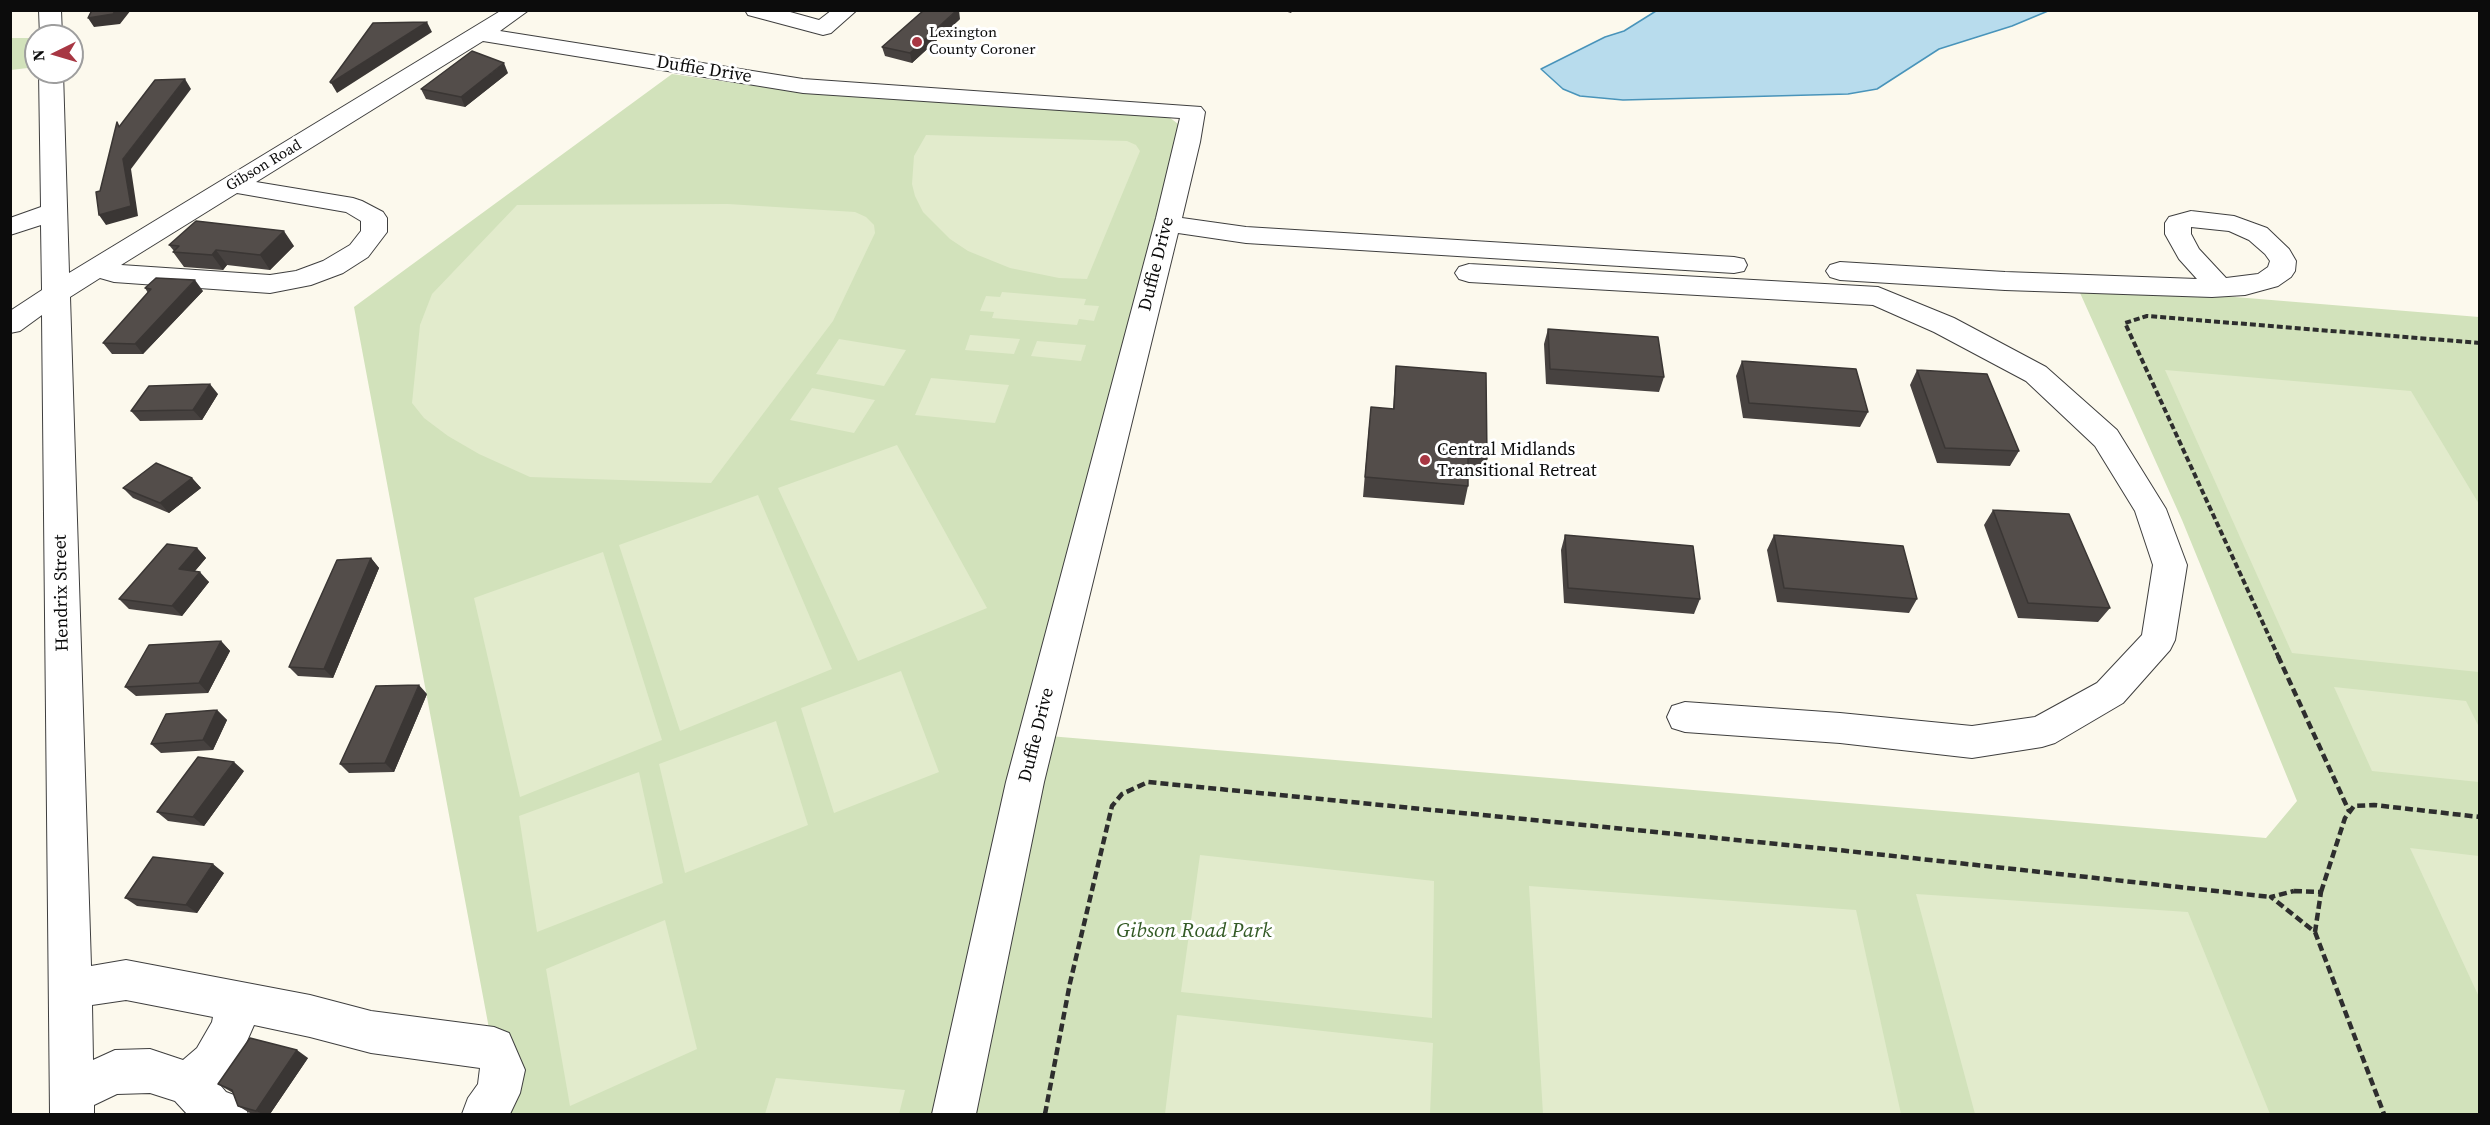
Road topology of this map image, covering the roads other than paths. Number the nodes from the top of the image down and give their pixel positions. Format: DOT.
graph roads {
  1 [pos="518,10"];
  2 [pos="756,10"];
  3 [pos="846,10"];
  4 [pos="480,34"];
  5 [pos="51,84"];
  6 [pos="232,185"];
  7 [pos="54,211"];
  8 [pos="1168,224"];
  9 [pos="10,227"];
  10 [pos="97,268"];
  11 [pos="1469,273"];
  12 [pos="2212,288"];
  13 [pos="56,293"];
  14 [pos="10,324"];
  15 [pos="1685,717"];
  16 [pos="71,991"];
  17 [pos="237,1001"];
  18 [pos="189,1084"];
  19 [pos="71,1104"];
  20 [pos="226,1114"];
  21 [pos="484,1114"];
  22 [pos="954,1114"];
  1 -- 4 [label="street, Gibson Road"];
  2 -- 3 [label="street"];
  4 -- 6 [label="street, Gibson Road"];
  4 -- 8 [label="street, Duffie Drive"];
  5 -- 7 [label="street, Hendrix Street"];
  6 -- 10 [label="street, Gibson Road"];
  6 -- 10 [label="street"];
  7 -- 9 [label="street"];
  7 -- 13 [label="street, Hendrix Street"];
  8 -- 12 [label="street"];
  8 -- 22 [label="street, Duffie Drive"];
  10 -- 13 [label="street, Gibson Road"];
  11 -- 15 [label="street"];
  13 -- 14 [label="street, Gibson Road"];
  13 -- 16 [label="street, Hendrix Street"];
  16 -- 17 [label="street"];
  16 -- 19 [label="street, Hendrix Street"];
  17 -- 18 [label="street"];
  17 -- 21 [label="street"];
  18 -- 19 [label="street"];
  18 -- 20 [label="street"];
}
